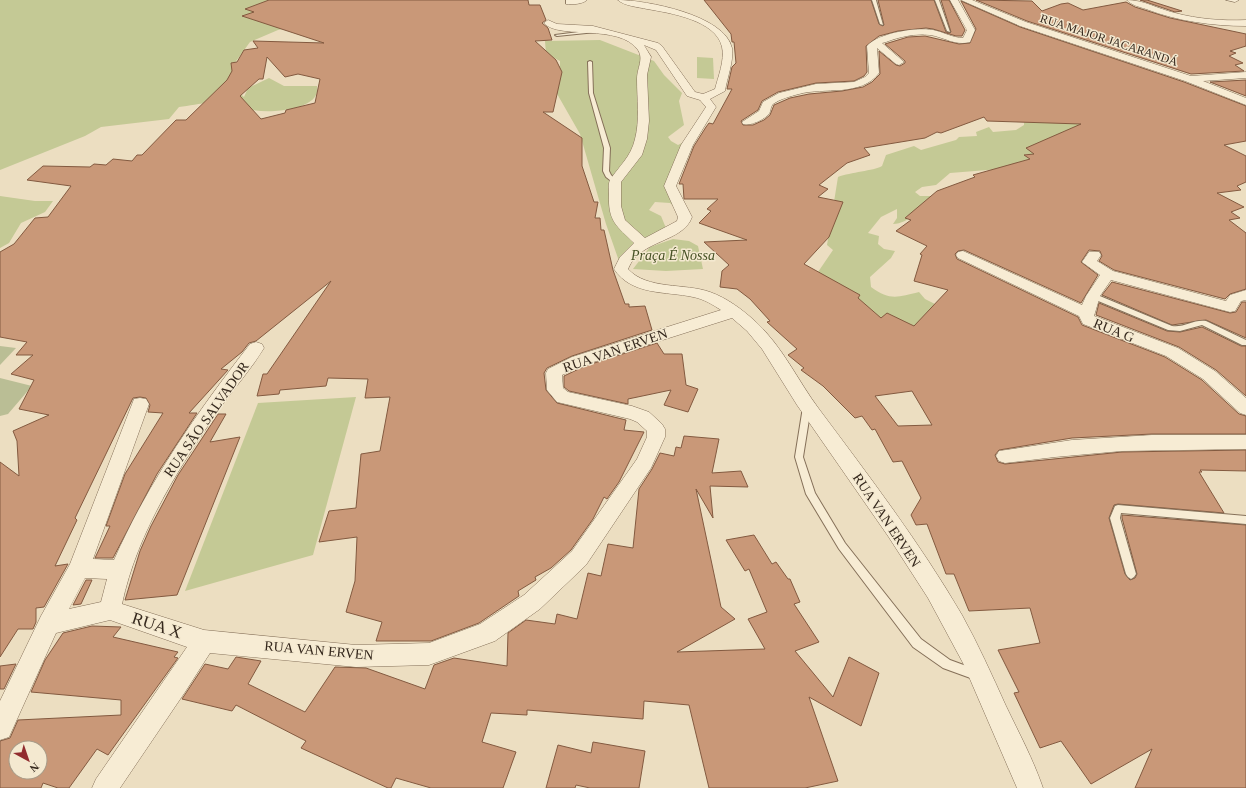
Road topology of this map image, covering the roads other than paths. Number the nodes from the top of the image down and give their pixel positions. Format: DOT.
graph roads {
  1 [pos="583,0"];
  2 [pos="622,0"];
  3 [pos="635,0"];
  4 [pos="874,0"];
  5 [pos="937,0"];
  6 [pos="954,0"];
  7 [pos="965,0"];
  8 [pos="1131,0"];
  9 [pos="1230,0"];
  10 [pos="1235,0"];
  11 [pos="569,2"];
  12 [pos="643,6"];
  13 [pos="548,23"];
  14 [pos="1246,23"];
  15 [pos="882,24"];
  16 [pos="602,31"];
  17 [pos="949,31"];
  18 [pos="557,35"];
  19 [pos="628,38"];
  20 [pos="877,43"];
  21 [pos="590,62"];
  22 [pos="899,62"];
  23 [pos="1246,75"];
  24 [pos="1188,79"];
  25 [pos="704,98"];
  26 [pos="1246,102"];
  27 [pos="747,122"];
  28 [pos="615,182"];
  29 [pos="643,244"];
  30 [pos="963,255"];
  31 [pos="1094,255"];
  32 [pos="1108,274"];
  33 [pos="1246,295"];
  34 [pos="1094,296"];
  35 [pos="734,312"];
  36 [pos="1086,313"];
  37 [pos="1246,343"];
  38 [pos="256,348"];
  39 [pos="140,404"];
  40 [pos="807,406"];
  41 [pos="1246,408"];
  42 [pos="1246,442"];
  43 [pos="1005,456"];
  44 [pos="1246,520"];
  45 [pos="79,568"];
  46 [pos="121,570"];
  47 [pos="1131,574"];
  48 [pos="110,610"];
  49 [pos="49,624"];
  50 [pos="204,641"];
  51 [pos="981,677"];
  52 [pos="0,728"];
  53 [pos="105,788"];
  54 [pos="1030,788"];
  1 -- 11 [label="street"];
  2 -- 12 [label="street"];
  3 -- 12 [label="street"];
  4 -- 15 [label="lane"];
  5 -- 17 [label="lane"];
  6 -- 20 [label="street"];
  7 -- 24 [label="street, RUA MAJOR JACARANDÁ"];
  8 -- 14 [label="street"];
  9 -- 10 [label="street"];
  12 -- 25 [label="street"];
  13 -- 16 [label="street"];
  16 -- 18 [label="lane"];
  16 -- 19 [label="street"];
  19 -- 25 [label="street"];
  19 -- 28 [label="street"];
  20 -- 22 [label="street"];
  20 -- 27 [label="street"];
  21 -- 28 [label="lane"];
  23 -- 24 [label="street"];
  24 -- 26 [label="street, RUA MAJOR JACARANDÁ"];
  25 -- 29 [label="street"];
  28 -- 29 [label="street"];
  29 -- 35 [label="street"];
  30 -- 36 [label="street"];
  31 -- 32 [label="street"];
  32 -- 33 [label="street"];
  32 -- 34 [label="street, RUA G"];
  34 -- 36 [label="street, RUA G"];
  34 -- 37 [label="lane"];
  35 -- 40 [label="street, RUA VAN ERVEN"];
  35 -- 50 [label="street, RUA VAN ERVEN"];
  36 -- 41 [label="street, RUA G"];
  38 -- 46 [label="street, RUA SÃO SALVADOR"];
  39 -- 45 [label="street"];
  40 -- 51 [label="street, RUA VAN ERVEN"];
  40 -- 51 [label="lane"];
  42 -- 43 [label="street"];
  44 -- 47 [label="lane"];
  45 -- 46 [label="street"];
  45 -- 49 [label="street"];
  46 -- 48 [label="street, RUA SÃO SALVADOR"];
  48 -- 49 [label="street"];
  48 -- 50 [label="street, RUA X"];
  49 -- 52 [label="street"];
  50 -- 53 [label="street"];
  51 -- 54 [label="street, RUA VAN ERVEN"];
}
